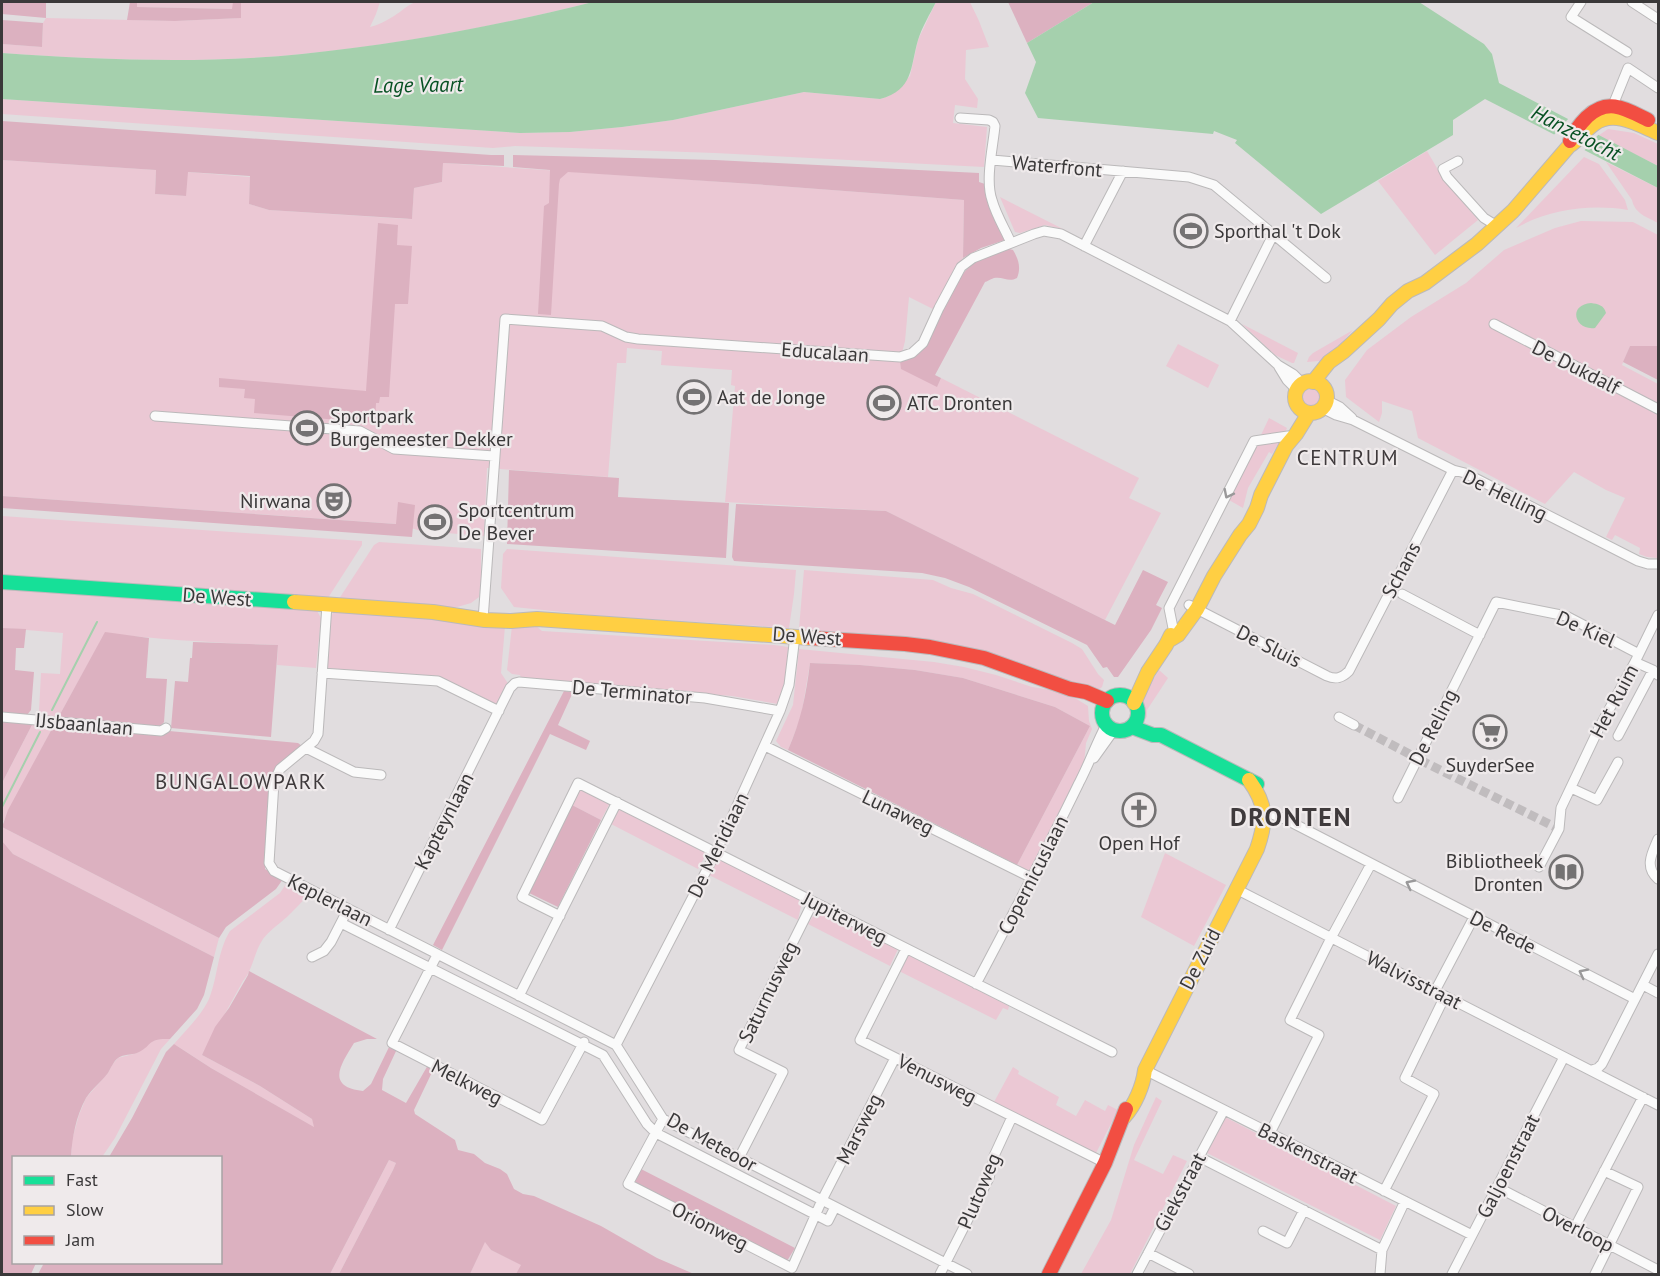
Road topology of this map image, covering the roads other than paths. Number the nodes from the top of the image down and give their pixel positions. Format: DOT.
graph roads {
  1 [pos="1581,2"];
  2 [pos="1632,2"];
  3 [pos="1659,19"];
  4 [pos="1627,52"];
  5 [pos="1659,88"];
  6 [pos="1611,111"];
  7 [pos="960,118"];
  8 [pos="1659,125"];
  9 [pos="1659,133"];
  10 [pos="992,160"];
  11 [pos="1458,160"];
  12 [pos="1123,171"];
  13 [pos="1497,226"];
  14 [pos="1273,235"];
  15 [pos="1011,243"];
  16 [pos="1084,246"];
  17 [pos="1326,278"];
  18 [pos="1230,321"];
  19 [pos="1494,324"];
  20 [pos="1312,396"];
  21 [pos="1659,409"];
  22 [pos="155,417"];
  23 [pos="1287,441"];
  24 [pos="494,456"];
  25 [pos="1453,470"];
  26 [pos="1659,564"];
  27 [pos="2,582"];
  28 [pos="1402,594"];
  29 [pos="1497,602"];
  30 [pos="327,605"];
  31 [pos="1193,607"];
  32 [pos="484,615"];
  33 [pos="1659,615"];
  34 [pos="1171,635"];
  35 [pos="1480,635"];
  36 [pos="795,636"];
  37 [pos="1637,658"];
  38 [pos="1349,671"];
  39 [pos="322,673"];
  40 [pos="1656,673"];
  41 [pos="1129,699"];
  42 [pos="1105,706"];
  43 [pos="499,711"];
  44 [pos="780,711"];
  45 [pos="2,717"];
  46 [pos="1339,717"];
  47 [pos="1134,722"];
  48 [pos="1354,725"];
  49 [pos="1110,727"];
  50 [pos="166,728"];
  51 [pos="1618,736"];
  52 [pos="765,746"];
  53 [pos="306,748"];
  54 [pos="1618,762"];
  55 [pos="381,776"];
  56 [pos="1249,780"];
  57 [pos="1571,788"];
  58 [pos="1398,798"];
  59 [pos="617,802"];
  60 [pos="1278,817"];
  61 [pos="1659,839"];
  62 [pos="1257,849"];
  63 [pos="716,852"];
  64 [pos="1371,864"];
  65 [pos="1539,867"];
  66 [pos="1032,878"];
  67 [pos="1659,879"];
  68 [pos="1236,889"];
  69 [pos="813,902"];
  70 [pos="348,909"];
  71 [pos="560,916"];
  72 [pos="1474,917"];
  73 [pos="341,923"];
  74 [pos="388,930"];
  75 [pos="1331,938"];
  76 [pos="906,949"];
  77 [pos="437,955"];
  78 [pos="312,957"];
  79 [pos="1657,960"];
  80 [pos="430,969"];
  81 [pos="976,984"];
  82 [pos="1643,985"];
  83 [pos="1435,991"];
  84 [pos="1659,993"];
  85 [pos="519,996"];
  86 [pos="1445,996"];
  87 [pos="1635,999"];
  88 [pos="589,1032"];
  89 [pos="582,1045"];
  90 [pos="616,1045"];
  91 [pos="1112,1052"];
  92 [pos="1564,1057"];
  93 [pos="895,1058"];
  94 [pos="1145,1070"];
  95 [pos="1592,1070"];
  96 [pos="1643,1097"];
  97 [pos="1659,1105"];
  98 [pos="1224,1110"];
  99 [pos="1012,1117"];
  100 [pos="663,1119"];
  101 [pos="656,1132"];
  102 [pos="1270,1133"];
  103 [pos="1199,1157"];
  104 [pos="739,1158"];
  105 [pos="1105,1162"];
  106 [pos="1604,1171"];
  107 [pos="1497,1187"];
  108 [pos="1384,1191"];
  109 [pos="822,1200"];
  110 [pos="1405,1201"];
  111 [pos="835,1207"];
  112 [pos="1304,1210"];
  113 [pos="816,1214"];
  114 [pos="1575,1227"];
  115 [pos="1263,1231"];
  116 [pos="1472,1235"];
  117 [pos="1610,1245"];
  118 [pos="1382,1250"];
  119 [pos="1148,1253"];
  120 [pos="946,1264"];
  121 [pos="1659,1270"];
  122 [pos="940,1275"];
  123 [pos="967,1275"];
  124 [pos="1049,1275"];
  125 [pos="1137,1275"];
  126 [pos="1190,1275"];
  127 [pos="1380,1275"];
  128 [pos="1452,1275"];
  129 [pos="1595,1275"];
  1 -- 4 [label="street"];
  2 -- 3 [label="street"];
  5 -- 6 [label="street"];
  6 -- 8 [label="main road"];
  6 -- 9 [label="main road"];
  6 -- 13 [label="main road"];
  7 -- 10 [label="street"];
  10 -- 12 [label="street, Waterfront"];
  10 -- 15 [label="street"];
  11 -- 13 [label="street"];
  12 -- 14 [label="street, Waterfront"];
  12 -- 16 [label="street, Waterfront"];
  13 -- 20 [label="main road"];
  14 -- 17 [label="street, Waterfront"];
  14 -- 18 [label="street"];
  15 -- 16 [label="street, Educalaan"];
  15 -- 24 [label="street, Educalaan"];
  16 -- 18 [label="street, Educalaan"];
  18 -- 20 [label="street, Educalaan"];
  19 -- 21 [label="street, De Dukdalf"];
  20 -- 23 [label="main road"];
  20 -- 25 [label="street, De Helling"];
  22 -- 24 [label="street"];
  23 -- 31 [label="main road"];
  23 -- 34 [label="street, one-way"];
  24 -- 32 [label="street, Educalaan"];
  25 -- 26 [label="street, De Helling"];
  25 -- 38 [label="street, Schans"];
  27 -- 30 [label="main road, De West"];
  28 -- 35 [label="street"];
  29 -- 35 [label="street, De Reling"];
  29 -- 37 [label="street, De Kiel"];
  30 -- 32 [label="main road, De West"];
  30 -- 39 [label="street, Keplerlaan"];
  31 -- 34 [label="main road"];
  31 -- 38 [label="street, De Sluis"];
  32 -- 36 [label="main road, De West"];
  33 -- 37 [label="street, Het Ruim"];
  34 -- 41 [label="main road"];
  35 -- 58 [label="street, De Reling"];
  36 -- 42 [label="main road, De West"];
  36 -- 44 [label="street, De Meridiaan"];
  37 -- 40 [label="street, De Kiel"];
  37 -- 57 [label="street, Het Ruim"];
  39 -- 43 [label="street"];
  39 -- 53 [label="street, Keplerlaan"];
  40 -- 51 [label="street, Het Ruim"];
  41 -- 42 [label="main road"];
  41 -- 47 [label="main road"];
  42 -- 49 [label="main road"];
  43 -- 44 [label="street, De Terminator"];
  43 -- 74 [label="street, Kapteynlaan"];
  44 -- 52 [label="street, De Meridiaan"];
  45 -- 50 [label="street, IJsbaanlaan"];
  46 -- 48 [label="street"];
  47 -- 49 [label="main road"];
  47 -- 56 [label="main road"];
  49 -- 66 [label="street, Copernicuslaan"];
  52 -- 63 [label="street, De Meridiaan"];
  52 -- 66 [label="street, Lunaweg"];
  53 -- 55 [label="street"];
  53 -- 70 [label="street, Keplerlaan"];
  54 -- 57 [label="street, Het Ruim"];
  56 -- 60 [label="main road"];
  56 -- 62 [label="main road, De Zuid"];
  57 -- 65 [label="street, Het Ruim"];
  59 -- 63 [label="street, Jupiterweg"];
  59 -- 71 [label="street"];
  59 -- 71 [label="street, Jupiterweg"];
  60 -- 62 [label="main road, De Zuid"];
  60 -- 64 [label="street, De Rede"];
  61 -- 67 [label="street"];
  62 -- 68 [label="main road, De Zuid"];
  63 -- 69 [label="street, Jupiterweg"];
  63 -- 90 [label="street, De Meridiaan"];
  72 -- 64 [label="street, De Rede, one-way"];
  64 -- 75 [label="street"];
  66 -- 81 [label="street, Copernicuslaan"];
  68 -- 75 [label="street, Walvisstraat"];
  68 -- 94 [label="main road, De Zuid"];
  69 -- 76 [label="street, Jupiterweg"];
  69 -- 104 [label="street, Saturnusweg"];
  70 -- 73 [label="street"];
  70 -- 74 [label="street, Keplerlaan"];
  71 -- 85 [label="street"];
  72 -- 83 [label="street"];
  87 -- 72 [label="street, De Rede, one-way"];
  73 -- 78 [label="street"];
  73 -- 80 [label="street"];
  74 -- 77 [label="street"];
  75 -- 83 [label="street, Walvisstraat"];
  75 -- 102 [label="street"];
  76 -- 81 [label="street, Jupiterweg"];
  76 -- 93 [label="street, Venusweg"];
  77 -- 80 [label="street, Melkweg"];
  77 -- 85 [label="street"];
  79 -- 82 [label="street"];
  80 -- 89 [label="street"];
  80 -- 89 [label="street, Melkweg"];
  81 -- 91 [label="street, Jupiterweg"];
  82 -- 84 [label="street"];
  82 -- 87 [label="street"];
  83 -- 86 [label="street, Walvisstraat"];
  85 -- 88 [label="street"];
  86 -- 92 [label="street, Walvisstraat"];
  86 -- 108 [label="street"];
  87 -- 95 [label="street"];
  88 -- 89 [label="street, Melkweg"];
  88 -- 90 [label="street"];
  89 -- 101 [label="street"];
  90 -- 100 [label="street, De Meteoor"];
  92 -- 95 [label="street, Walvisstraat"];
  92 -- 107 [label="street, Galjoenstraat"];
  93 -- 99 [label="street, Venusweg"];
  93 -- 109 [label="street, Marsweg"];
  94 -- 98 [label="street, Baskenstraat"];
  94 -- 105 [label="main road, De Zuid"];
  95 -- 96 [label="street, Walvisstraat"];
  96 -- 97 [label="street, Walvisstraat"];
  96 -- 106 [label="street"];
  98 -- 102 [label="street, Baskenstraat"];
  98 -- 103 [label="street, Giekstraat"];
  99 -- 105 [label="street, Venusweg"];
  99 -- 120 [label="street, Plutoweg"];
  100 -- 101 [label="street, Orionweg"];
  100 -- 104 [label="street, De Meteoor"];
  101 -- 113 [label="street"];
  101 -- 113 [label="street, Orionweg"];
  102 -- 108 [label="street, Baskenstraat"];
  103 -- 112 [label="street"];
  103 -- 119 [label="street, Giekstraat"];
  104 -- 109 [label="street, De Meteoor"];
  105 -- 124 [label="main road, De Zuid"];
  106 -- 114 [label="street"];
  106 -- 117 [label="street"];
  107 -- 114 [label="street, Overloop"];
  107 -- 116 [label="street, Galjoenstraat"];
  108 -- 110 [label="street, Baskenstraat"];
  109 -- 111 [label="street, De Meteoor"];
  109 -- 113 [label="street, Orionweg"];
  110 -- 116 [label="street, Baskenstraat"];
  110 -- 118 [label="street"];
  111 -- 113 [label="street"];
  111 -- 120 [label="street, De Meteoor"];
  112 -- 115 [label="street"];
  112 -- 118 [label="street"];
  114 -- 117 [label="street, Overloop"];
  116 -- 128 [label="street, Galjoenstraat"];
  117 -- 121 [label="street, Overloop"];
  117 -- 129 [label="street"];
  118 -- 127 [label="street"];
  119 -- 125 [label="street, Giekstraat"];
  119 -- 126 [label="street"];
  120 -- 122 [label="street, Plutoweg"];
  120 -- 123 [label="street, De Meteoor"];
}
